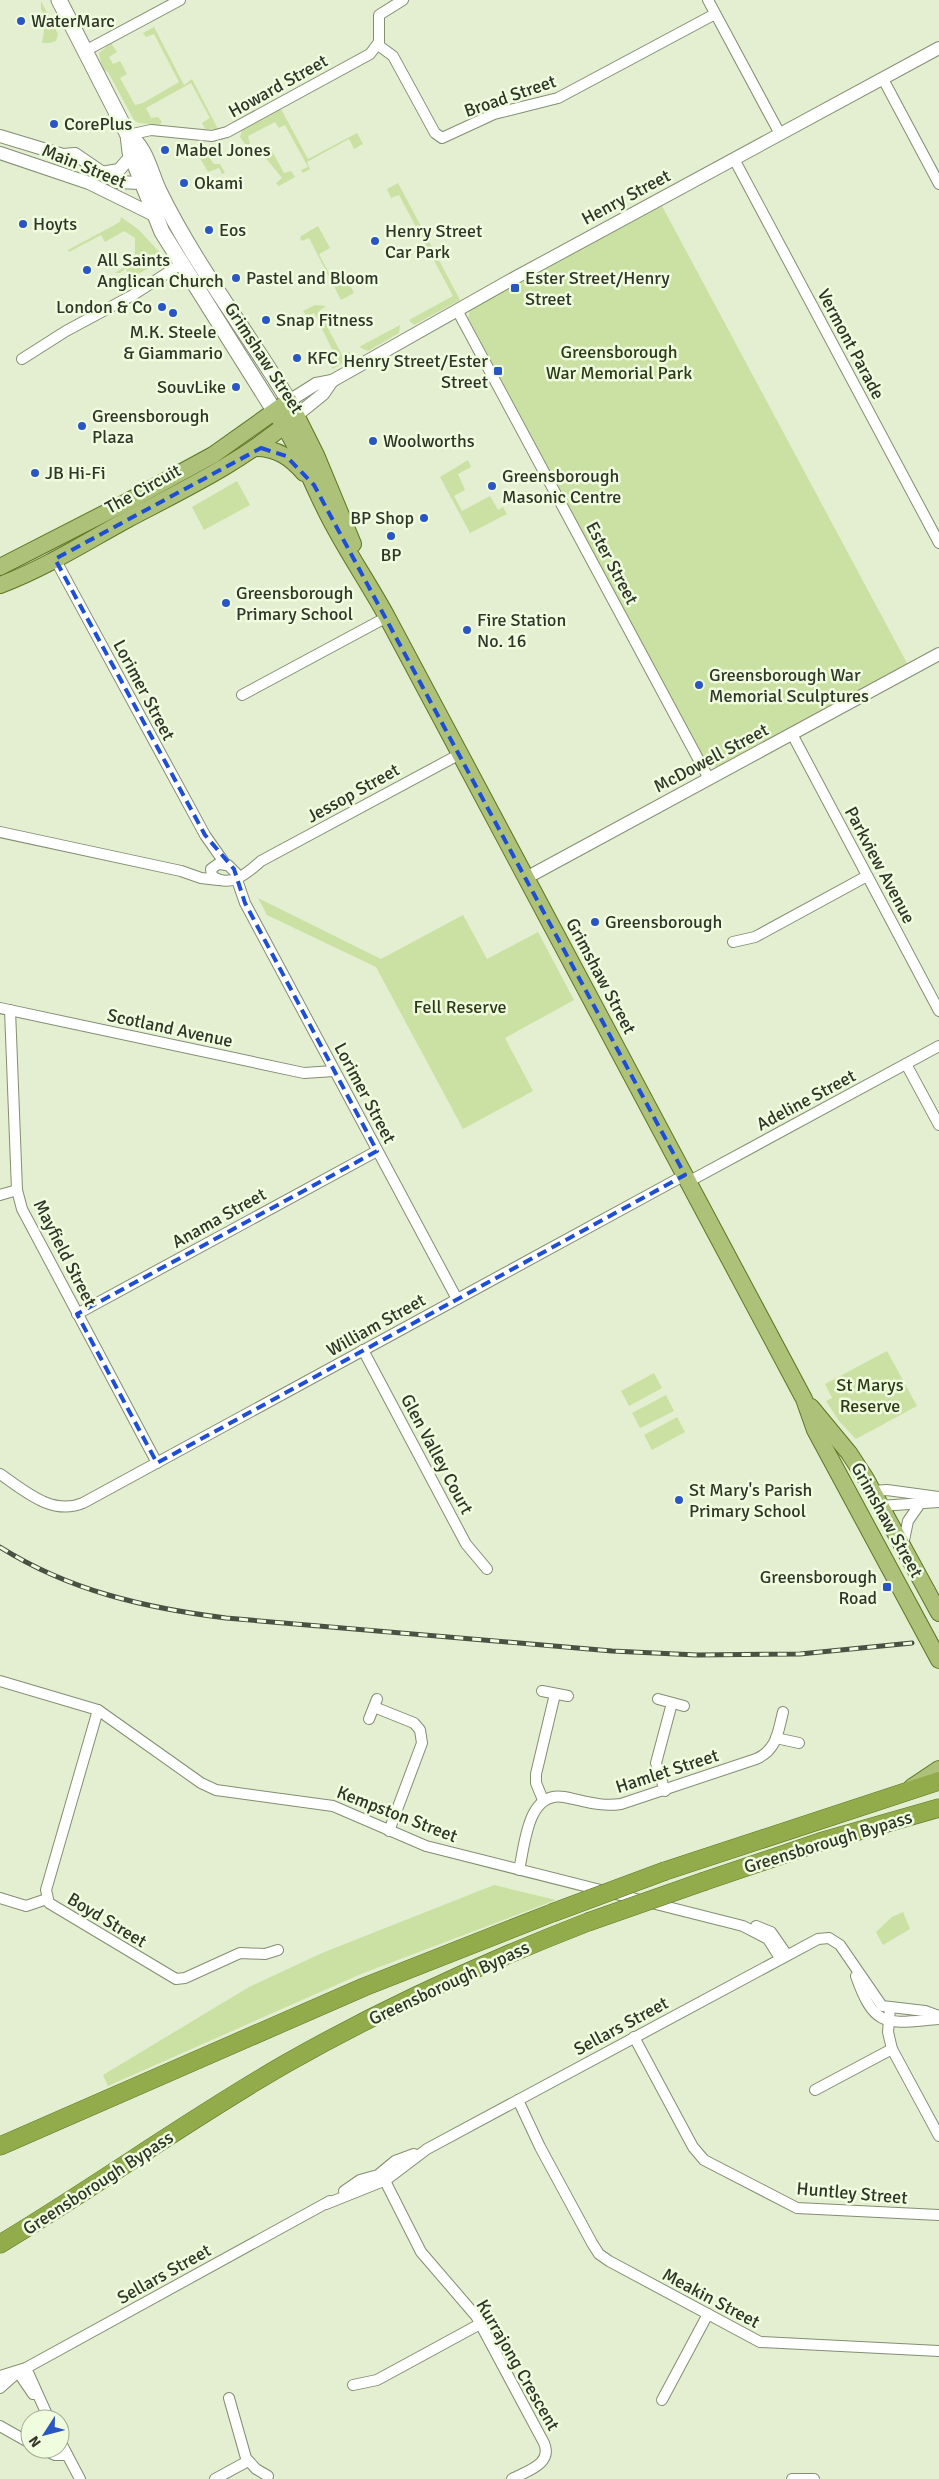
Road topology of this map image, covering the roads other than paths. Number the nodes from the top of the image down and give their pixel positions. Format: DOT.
graph roads {
  1 [pos="58,0"];
  2 [pos="180,0"];
  3 [pos="403,0"];
  4 [pos="708,0"];
  5 [pos="715,14"];
  6 [pos="378,45"];
  7 [pos="939,48"];
  8 [pos="85,51"];
  9 [pos="883,79"];
  10 [pos="780,134"];
  11 [pos="0,136"];
  12 [pos="128,136"];
  13 [pos="0,153"];
  14 [pos="63,154"];
  15 [pos="77,155"];
  16 [pos="131,156"];
  17 [pos="734,159"];
  18 [pos="26,161"];
  19 [pos="101,173"];
  20 [pos="66,175"];
  21 [pos="148,182"];
  22 [pos="939,184"];
  23 [pos="154,215"];
  24 [pos="195,256"];
  25 [pos="181,264"];
  26 [pos="457,310"];
  27 [pos="22,359"];
  28 [pos="275,412"];
  29 [pos="290,414"];
  30 [pos="256,448"];
  31 [pos="314,484"];
  32 [pos="939,543"];
  33 [pos="47,544"];
  34 [pos="56,559"];
  35 [pos="0,567"];
  36 [pos="363,572"];
  37 [pos="0,585"];
  38 [pos="387,617"];
  39 [pos="939,654"];
  40 [pos="242,696"];
  41 [pos="792,734"];
  42 [pos="460,754"];
  43 [pos="709,779"];
  44 [pos="0,832"];
  45 [pos="205,835"];
  46 [pos="214,866"];
  47 [pos="181,871"];
  48 [pos="230,876"];
  49 [pos="867,876"];
  50 [pos="526,878"];
  51 [pos="732,942"];
  52 [pos="5,1009"];
  53 [pos="939,1011"];
  54 [pos="939,1046"];
  55 [pos="906,1064"];
  56 [pos="334,1071"];
  57 [pos="939,1125"];
  58 [pos="377,1151"];
  59 [pos="686,1178"];
  60 [pos="18,1190"];
  61 [pos="0,1195"];
  62 [pos="457,1299"];
  63 [pos="78,1314"];
  64 [pos="363,1350"];
  65 [pos="804,1399"];
  66 [pos="156,1463"];
  67 [pos="0,1474"];
  68 [pos="872,1491"];
  69 [pos="939,1497"];
  70 [pos="854,1500"];
  71 [pos="939,1502"];
  72 [pos="919,1505"];
  73 [pos="880,1506"];
  74 [pos="903,1548"];
  75 [pos="487,1569"];
  76 [pos="939,1613"];
  77 [pos="939,1660"];
  78 [pos="0,1681"];
  79 [pos="542,1691"];
  80 [pos="554,1694"];
  81 [pos="568,1696"];
  82 [pos="658,1699"];
  83 [pos="672,1703"];
  84 [pos="684,1706"];
  85 [pos="98,1710"];
  86 [pos="783,1712"];
  87 [pos="369,1719"];
  88 [pos="776,1738"];
  89 [pos="799,1743"];
  90 [pos="939,1769"];
  91 [pos="939,1781"];
  92 [pos="665,1790"];
  93 [pos="906,1791"];
  94 [pos="543,1800"];
  95 [pos="939,1808"];
  96 [pos="389,1832"];
  97 [pos="519,1870"];
  98 [pos="0,1898"];
  99 [pos="47,1899"];
  100 [pos="278,1950"];
  101 [pos="784,1956"];
  102 [pos="853,1966"];
  103 [pos="890,2008"];
  104 [pos="939,2017"];
  105 [pos="888,2021"];
  106 [pos="634,2037"];
  107 [pos="892,2049"];
  108 [pos="815,2090"];
  109 [pos="515,2102"];
  110 [pos="939,2136"];
  111 [pos="0,2146"];
  112 [pos="381,2179"];
  113 [pos="939,2215"];
  114 [pos="0,2244"];
  115 [pos="708,2314"];
  116 [pos="480,2324"];
  117 [pos="939,2351"];
  118 [pos="22,2370"];
  119 [pos="0,2376"];
  120 [pos="353,2386"];
  121 [pos="0,2388"];
  122 [pos="230,2398"];
  123 [pos="662,2400"];
  124 [pos="43,2409"];
  125 [pos="0,2426"];
  126 [pos="20,2437"];
  127 [pos="69,2459"];
  128 [pos="248,2461"];
  129 [pos="268,2476"];
  130 [pos="80,2479"];
  131 [pos="215,2479"];
  132 [pos="512,2479"];
  133 [pos="792,2479"];
  134 [pos="814,2479"];
  1 -- 8 [label="main road, Grimshaw Street"];
  2 -- 8 [label="street"];
  3 -- 6 [label="street"];
  4 -- 5 [label="street"];
  5 -- 6 [label="street, Broad Street"];
  5 -- 10 [label="street"];
  6 -- 12 [label="street, Howard Street"];
  7 -- 9 [label="street, Henry Street"];
  8 -- 12 [label="main road, Grimshaw Street"];
  9 -- 10 [label="street, Henry Street"];
  9 -- 22 [label="street"];
  10 -- 17 [label="street, Henry Street"];
  11 -- 14 [label="street, Main Street"];
  12 -- 16 [label="main road, Grimshaw Street"];
  12 -- 21 [label="main road, Grimshaw Street"];
  13 -- 18 [label="street, Main Street"];
  14 -- 15 [label="street, Main Street"];
  14 -- 18 [label="street"];
  15 -- 19 [label="street, Main Street"];
  15 -- 20 [label="street"];
  16 -- 19 [label="street"];
  16 -- 21 [label="main road, Grimshaw Street"];
  17 -- 26 [label="street, Henry Street"];
  17 -- 32 [label="street, Vermont Parade"];
  18 -- 20 [label="street, Main Street"];
  19 -- 21 [label="street, Main Street"];
  20 -- 23 [label="street, Main Street"];
  21 -- 23 [label="main road, Grimshaw Street"];
  21 -- 24 [label="main road, Grimshaw Street"];
  23 -- 25 [label="main road, Grimshaw Street"];
  24 -- 25 [label="main road"];
  24 -- 29 [label="main road, Grimshaw Street"];
  25 -- 27 [label="street"];
  25 -- 28 [label="main road, Grimshaw Street"];
  26 -- 29 [label="street, Henry Street"];
  26 -- 43 [label="street, Ester Street"];
  28 -- 29 [label="main road, Grimshaw Street"];
  28 -- 33 [label="main road, The Circuit"];
  29 -- 30 [label="main road, The Circuit"];
  29 -- 31 [label="main road, Grimshaw Street"];
  29 -- 36 [label="main road, Grimshaw Street"];
  30 -- 31 [label="main road"];
  30 -- 34 [label="main road, The Circuit"];
  31 -- 36 [label="main road, Grimshaw Street"];
  33 -- 34 [label="main road"];
  33 -- 35 [label="main road, The Circuit"];
  34 -- 37 [label="main road, The Circuit"];
  34 -- 45 [label="street, Lorimer Street"];
  36 -- 38 [label="main road, Grimshaw Street"];
  38 -- 40 [label="street"];
  38 -- 42 [label="main road, Grimshaw Street"];
  39 -- 41 [label="street, McDowell Street"];
  41 -- 43 [label="street, McDowell Street"];
  41 -- 49 [label="street, Parkview Avenue"];
  42 -- 48 [label="street, Jessop Street"];
  42 -- 50 [label="main road, Grimshaw Street"];
  43 -- 50 [label="street, McDowell Street"];
  44 -- 47 [label="street, Jessop Street"];
  45 -- 46 [label="street, Lorimer Street"];
  45 -- 48 [label="street, Lorimer Street"];
  46 -- 47 [label="street, Jessop Street"];
  46 -- 48 [label="street, Jessop Street"];
  46 -- 48 [label="street, Lorimer Street"];
  47 -- 48 [label="street, Jessop Street"];
  48 -- 56 [label="street, Lorimer Street"];
  49 -- 51 [label="street"];
  49 -- 53 [label="street, Parkview Avenue"];
  50 -- 59 [label="main road, Grimshaw Street"];
  52 -- 56 [label="street, Scotland Avenue"];
  52 -- 60 [label="street, Mayfield Street"];
  54 -- 55 [label="street, Adeline Street"];
  55 -- 57 [label="street"];
  55 -- 59 [label="street, Adeline Street"];
  56 -- 58 [label="street, Lorimer Street"];
  58 -- 62 [label="street, Lorimer Street"];
  58 -- 63 [label="street, Anama Street"];
  59 -- 62 [label="street, William Street"];
  59 -- 65 [label="main road, Grimshaw Street"];
  60 -- 61 [label="street"];
  60 -- 63 [label="street, Mayfield Street"];
  62 -- 64 [label="street, William Street"];
  63 -- 66 [label="street, Mayfield Street"];
  64 -- 66 [label="street, William Street"];
  64 -- 75 [label="street, Glen Valley Court"];
  65 -- 68 [label="main road, Grimshaw Street"];
  65 -- 70 [label="main road, Grimshaw Street"];
  66 -- 67 [label="street, William Street"];
  68 -- 69 [label="street"];
  68 -- 70 [label="main road"];
  68 -- 73 [label="main road, Grimshaw Street"];
  70 -- 73 [label="main road"];
  70 -- 77 [label="main road, Grimshaw Street"];
  71 -- 72 [label="street"];
  72 -- 73 [label="street"];
  72 -- 74 [label="street"];
  73 -- 74 [label="main road, Grimshaw Street"];
  74 -- 76 [label="main road, Grimshaw Street"];
  78 -- 85 [label="street, Kempston Street"];
  79 -- 80 [label="street"];
  80 -- 81 [label="street"];
  80 -- 94 [label="street"];
  82 -- 83 [label="street"];
  83 -- 84 [label="street"];
  83 -- 92 [label="street"];
  85 -- 96 [label="street, Kempston Street"];
  85 -- 99 [label="street, Boyd Street"];
  86 -- 88 [label="street, Hamlet Street"];
  87 -- 96 [label="street"];
  88 -- 89 [label="street"];
  88 -- 92 [label="street, Hamlet Street"];
  90 -- 93 [label="main road"];
  91 -- 93 [label="highway, Greensborough Bypass"];
  92 -- 94 [label="street, Hamlet Street"];
  93 -- 111 [label="highway, Greensborough Bypass, bridge"];
  94 -- 97 [label="street"];
  95 -- 114 [label="highway, Greensborough Bypass, bridge"];
  96 -- 97 [label="street, Kempston Street"];
  97 -- 101 [label="street, Kempston Street"];
  98 -- 99 [label="street"];
  99 -- 100 [label="street, Boyd Street"];
  101 -- 102 [label="street, Sellars Street"];
  101 -- 106 [label="street, Sellars Street"];
  102 -- 103 [label="street"];
  102 -- 105 [label="street"];
  103 -- 104 [label="street"];
  103 -- 105 [label="street"];
  104 -- 105 [label="street"];
  105 -- 107 [label="street"];
  106 -- 109 [label="street, Sellars Street"];
  106 -- 113 [label="street, Huntley Street"];
  107 -- 108 [label="street"];
  107 -- 110 [label="street"];
  109 -- 112 [label="street, Sellars Street"];
  109 -- 115 [label="street, Meakin Street"];
  112 -- 116 [label="street, Kurrajong Crescent"];
  112 -- 118 [label="street, Sellars Street"];
  115 -- 117 [label="street, Meakin Street"];
  115 -- 123 [label="street"];
  116 -- 120 [label="street"];
  116 -- 132 [label="street, Kurrajong Crescent"];
  118 -- 119 [label="street, Sellars Street"];
  118 -- 121 [label="street, Sellars Street"];
  118 -- 124 [label="street"];
  122 -- 128 [label="street"];
  125 -- 126 [label="street"];
  127 -- 130 [label="street"];
  128 -- 129 [label="street"];
  128 -- 131 [label="street"];
  133 -- 134 [label="street"];
}
